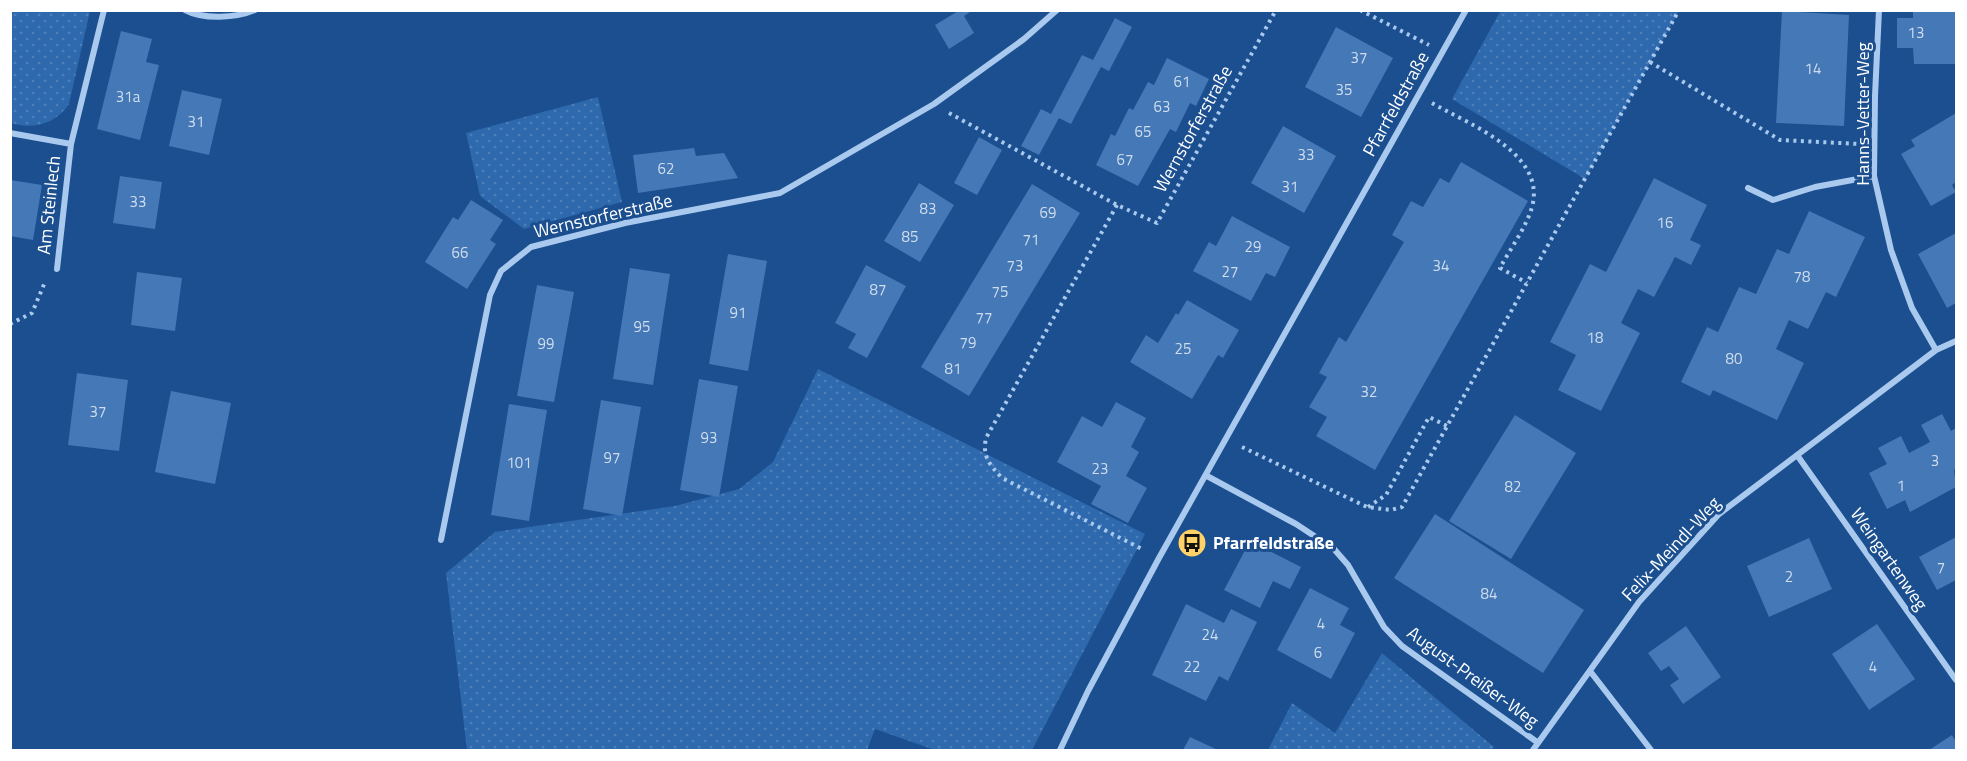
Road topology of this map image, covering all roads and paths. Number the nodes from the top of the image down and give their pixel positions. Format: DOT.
graph roads {
  1 [pos="104,10"];
  2 [pos="185,10"];
  3 [pos="255,10"];
  4 [pos="1057,10"];
  5 [pos="1276,10"];
  6 [pos="1360,10"];
  7 [pos="1466,10"];
  8 [pos="1679,10"];
  9 [pos="1879,10"];
  10 [pos="1443,52"];
  11 [pos="1650,62"];
  12 [pos="1418,96"];
  13 [pos="933,104"];
  14 [pos="10,133"];
  15 [pos="71,144"];
  16 [pos="1875,145"];
  17 [pos="1874,176"];
  18 [pos="1748,188"];
  19 [pos="1117,205"];
  20 [pos="57,269"];
  21 [pos="1527,283"];
  22 [pos="10,324"];
  23 [pos="1956,341"];
  24 [pos="1936,350"];
  25 [pos="1447,426"];
  26 [pos="1226,439"];
  27 [pos="1797,455"];
  28 [pos="1207,476"];
  29 [pos="1367,507"];
  30 [pos="441,540"];
  31 [pos="1159,558"];
  32 [pos="1590,671"];
  33 [pos="1956,680"];
  34 [pos="1537,742"];
  35 [pos="1060,750"];
  36 [pos="1533,750"];
  37 [pos="1651,750"];
  1 -- 15 [label="street, Am Steinlech"];
  2 -- 3 [label="street"];
  4 -- 13 [label="street, Wernstorferstraße"];
  5 -- 19 [label="path, Wernstorferstraße"];
  6 -- 10 [label="path"];
  7 -- 10 [label="street, Pfarrfeldstraße"];
  8 -- 11 [label="path"];
  9 -- 16 [label="street, Hanns-Vetter-Weg"];
  10 -- 12 [label="street, Pfarrfeldstraße"];
  11 -- 16 [label="path"];
  11 -- 21 [label="path"];
  12 -- 21 [label="path"];
  12 -- 26 [label="street, Pfarrfeldstraße"];
  13 -- 19 [label="path, Wernstorferstraße"];
  13 -- 30 [label="street, Wernstorferstraße"];
  14 -- 15 [label="street, Am Steinlech"];
  15 -- 20 [label="street, Am Steinlech"];
  16 -- 17 [label="street, Hanns-Vetter-Weg"];
  17 -- 18 [label="street"];
  17 -- 24 [label="street, Hanns-Vetter-Weg"];
  19 -- 31 [label="path"];
  20 -- 22 [label="path"];
  21 -- 25 [label="path"];
  23 -- 24 [label="street, Felix-Meindl-Weg"];
  24 -- 27 [label="street, Felix-Meindl-Weg"];
  25 -- 29 [label="path"];
  25 -- 29 [label="path"];
  26 -- 28 [label="street, Pfarrfeldstraße"];
  26 -- 29 [label="path"];
  27 -- 32 [label="street, Felix-Meindl-Weg"];
  27 -- 33 [label="street, Weingartenweg"];
  28 -- 31 [label="street, Pfarrfeldstraße"];
  28 -- 34 [label="street, August-Preißer-Weg"];
  31 -- 35 [label="street, Pfarrfeldstraße"];
  32 -- 34 [label="street, Felix-Meindl-Weg"];
  32 -- 37 [label="street"];
  34 -- 36 [label="street, Felix-Meindl-Weg"];
}
